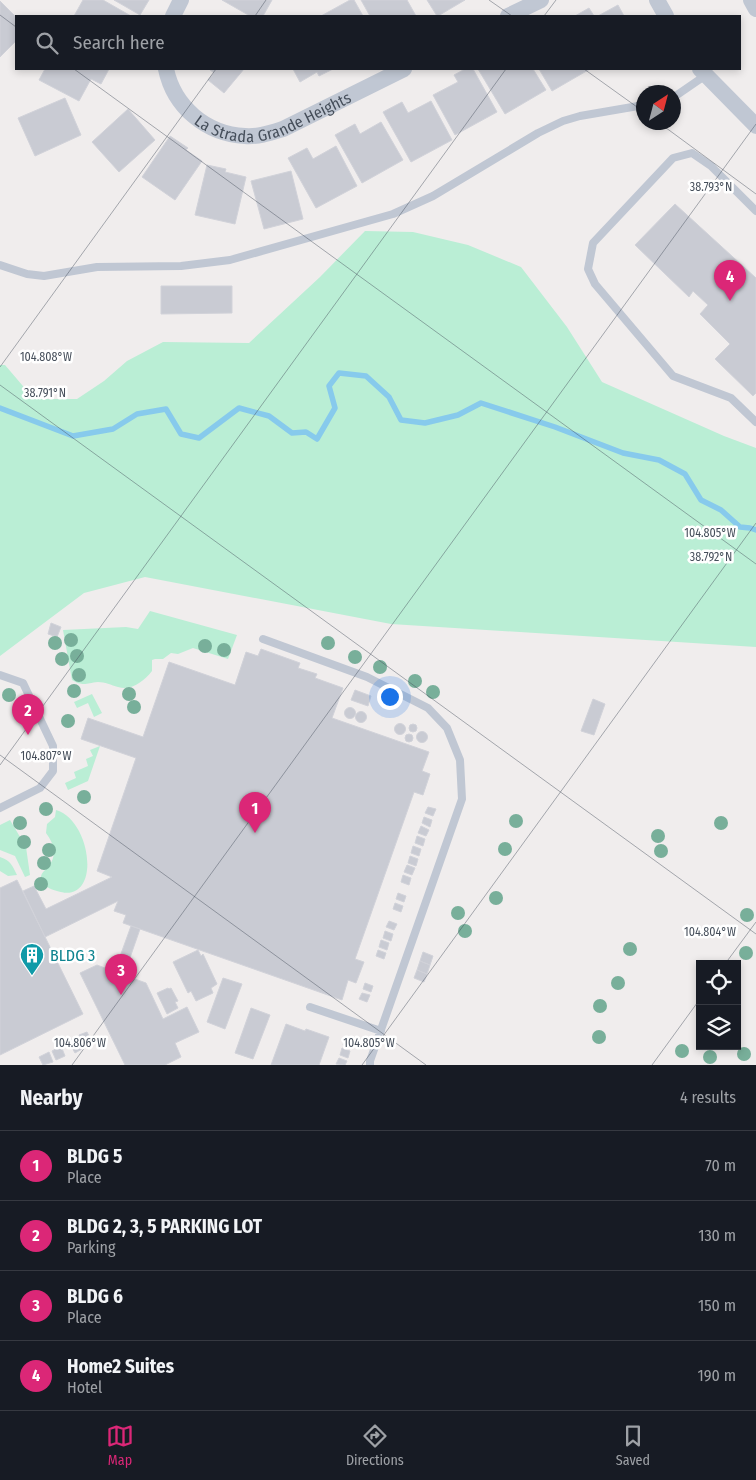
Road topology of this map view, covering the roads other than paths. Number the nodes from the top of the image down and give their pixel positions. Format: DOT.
graph roads {
  1 [pos="181,0"];
  2 [pos="541,0"];
  3 [pos="657,0"];
  4 [pos="751,0"];
  5 [pos="522,4"];
  6 [pos="756,10"];
  7 [pos="173,15"];
  8 [pos="509,15"];
  9 [pos="665,15"];
  10 [pos="166,70"];
  11 [pos="402,70"];
  12 [pos="703,72"];
  13 [pos="681,91"];
  14 [pos="636,106"];
  15 [pos="756,126"];
  16 [pos="756,211"];
  17 [pos="0,265"];
  18 [pos="756,422"];
  19 [pos="263,639"];
  20 [pos="0,675"];
  21 [pos="0,808"];
  22 [pos="310,1007"];
  23 [pos="381,1031"];
  24 [pos="370,1065"];
  1 -- 7 [label="street"];
  2 -- 5 [label="street"];
  3 -- 9 [label="street"];
  4 -- 6 [label="street"];
  5 -- 8 [label="street"];
  10 -- 11 [label="street, La Strada Grande Heights"];
  12 -- 13 [label="lane"];
  12 -- 15 [label="street"];
  14 -- 17 [label="lane"];
  16 -- 18 [label="lane"];
  19 -- 23 [label="lane"];
  20 -- 21 [label="lane"];
  22 -- 23 [label="lane"];
  23 -- 24 [label="lane"];
}
